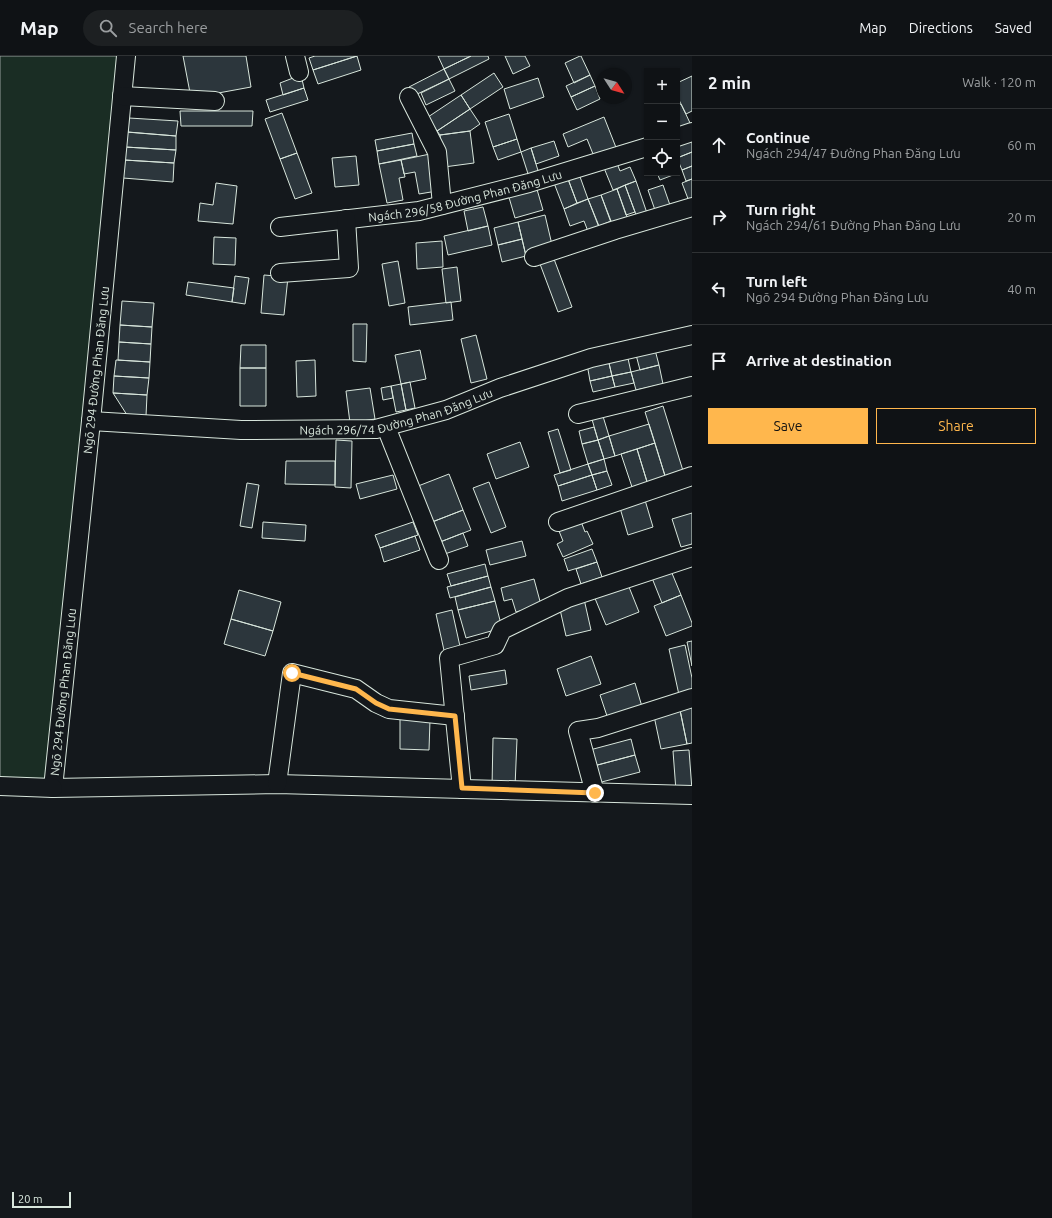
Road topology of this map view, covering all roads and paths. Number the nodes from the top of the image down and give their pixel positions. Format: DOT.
graph roads {
  1 [pos="126,56"];
  2 [pos="122,96"];
  3 [pos="409,96"];
  4 [pos="215,101"];
  5 [pos="692,132"];
  6 [pos="680,136"];
  7 [pos="644,148"];
  8 [pos="442,205"];
  9 [pos="692,207"];
  10 [pos="346,219"];
  11 [pos="280,227"];
  12 [pos="534,257"];
  13 [pos="280,273"];
  14 [pos="692,335"];
  15 [pos="692,386"];
  16 [pos="578,414"];
  17 [pos="91,421"];
  18 [pos="386,427"];
  19 [pos="692,476"];
  20 [pos="558,522"];
  21 [pos="692,557"];
  22 [pos="439,560"];
  23 [pos="692,698"];
  24 [pos="455,716"];
  25 [pos="277,784"];
  26 [pos="0,786"];
  27 [pos="53,788"];
  28 [pos="462,788"];
  29 [pos="595,793"];
  30 [pos="692,795"];
  1 -- 2 [label="street, Ngõ 294 Đường Phan Đăng Lưu"];
  2 -- 4 [label="street"];
  2 -- 17 [label="street, Ngõ 294 Đường Phan Đăng Lưu"];
  3 -- 8 [label="street"];
  5 -- 6 [label="street"];
  7 -- 8 [label="street, Ngách 296/58 Đường Phan Đăng Lưu"];
  8 -- 10 [label="street, Ngách 296/58 Đường Phan Đăng Lưu"];
  9 -- 12 [label="street"];
  10 -- 11 [label="street, Ngách 296/58 Đường Phan Đăng Lưu"];
  10 -- 13 [label="street"];
  14 -- 18 [label="street, Ngách 296/74 Đường Phan Đăng Lưu"];
  15 -- 16 [label="street"];
  17 -- 18 [label="street, Ngách 296/74 Đường Phan Đăng Lưu"];
  17 -- 27 [label="street, Ngõ 294 Đường Phan Đăng Lưu"];
  18 -- 22 [label="street"];
  19 -- 20 [label="street"];
  21 -- 24 [label="street"];
  23 -- 29 [label="street"];
  24 -- 25 [label="street"];
  24 -- 28 [label="street"];
  25 -- 27 [label="street, Ngõ 294 Đường Phan Đăng Lưu"];
  25 -- 28 [label="street, Ngõ 294 Đường Phan Đăng Lưu"];
  26 -- 27 [label="street"];
  28 -- 29 [label="street, Ngõ 294 Đường Phan Đăng Lưu"];
  29 -- 30 [label="street, Ngõ 294 Đường Phan Đăng Lưu"];
}
